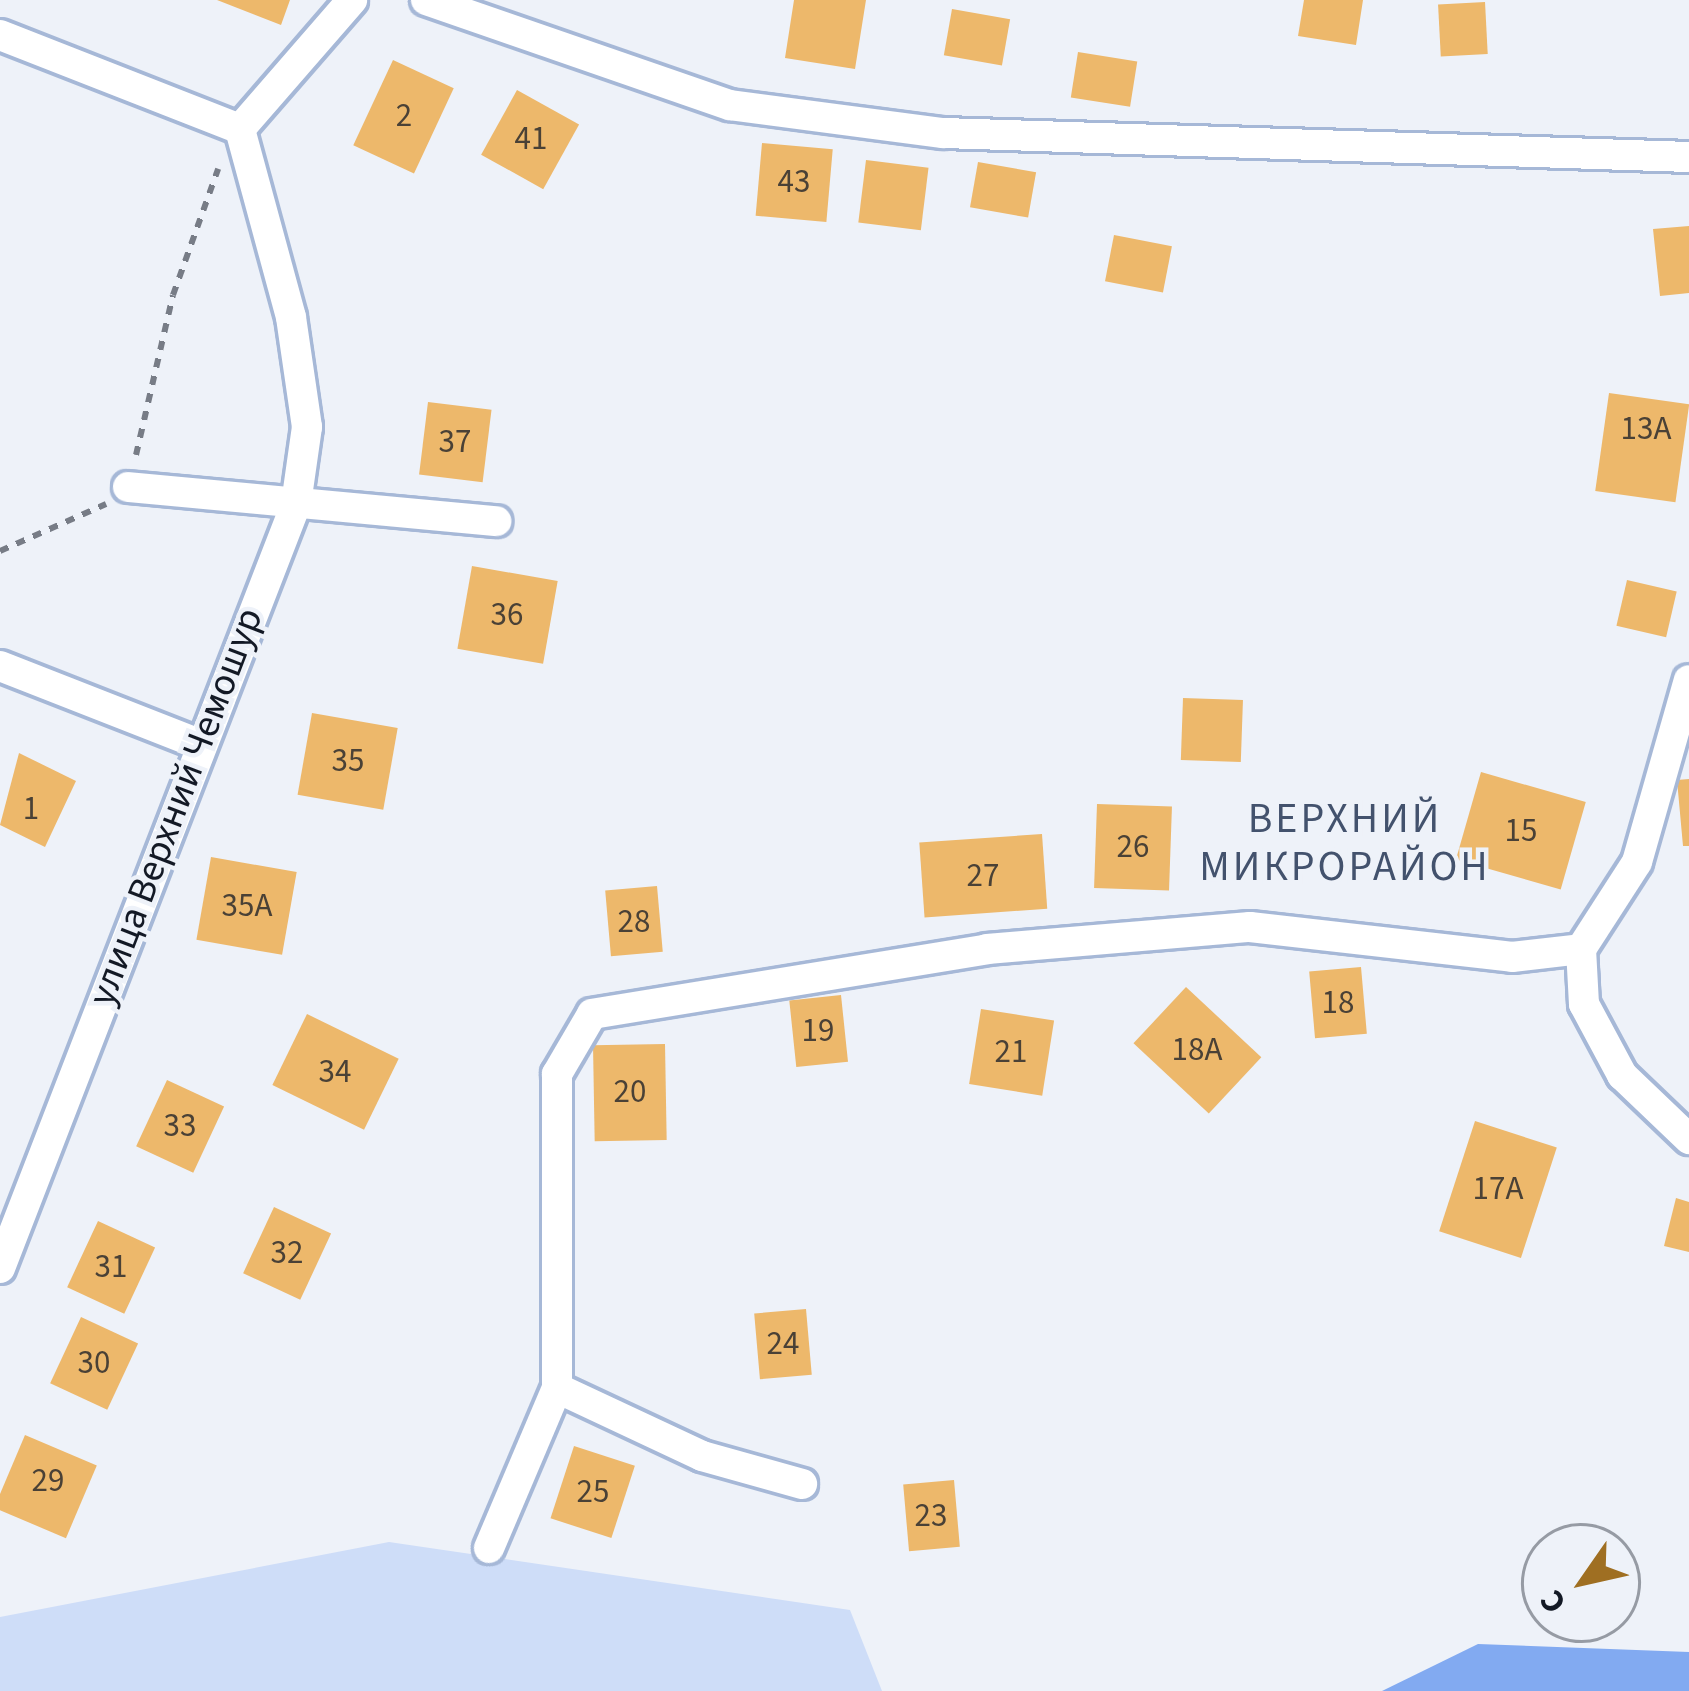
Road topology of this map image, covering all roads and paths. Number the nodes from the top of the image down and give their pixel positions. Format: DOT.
graph roads {
  1 [pos="352,0"];
  2 [pos="426,0"];
  3 [pos="0,35"];
  4 [pos="240,129"];
  5 [pos="1689,157"];
  6 [pos="128,487"];
  7 [pos="296,504"];
  8 [pos="496,521"];
  9 [pos="0,551"];
  10 [pos="0,666"];
  11 [pos="1689,680"];
  12 [pos="196,742"];
  13 [pos="1581,949"];
  14 [pos="1689,1139"];
  15 [pos="0,1268"];
  16 [pos="557,1388"];
  17 [pos="802,1484"];
  18 [pos="489,1548"];
  1 -- 4 [label="street"];
  2 -- 5 [label="street"];
  3 -- 4 [label="street"];
  4 -- 6 [label="path"];
  4 -- 7 [label="street, улица Верхний Чемошур"];
  6 -- 7 [label="street"];
  6 -- 9 [label="path"];
  7 -- 8 [label="street"];
  7 -- 12 [label="street, улица Верхний Чемошур"];
  10 -- 12 [label="street"];
  11 -- 13 [label="street"];
  12 -- 15 [label="street, улица Верхний Чемошур"];
  13 -- 14 [label="street"];
  13 -- 16 [label="street"];
  16 -- 17 [label="street"];
  16 -- 18 [label="street"];
}
